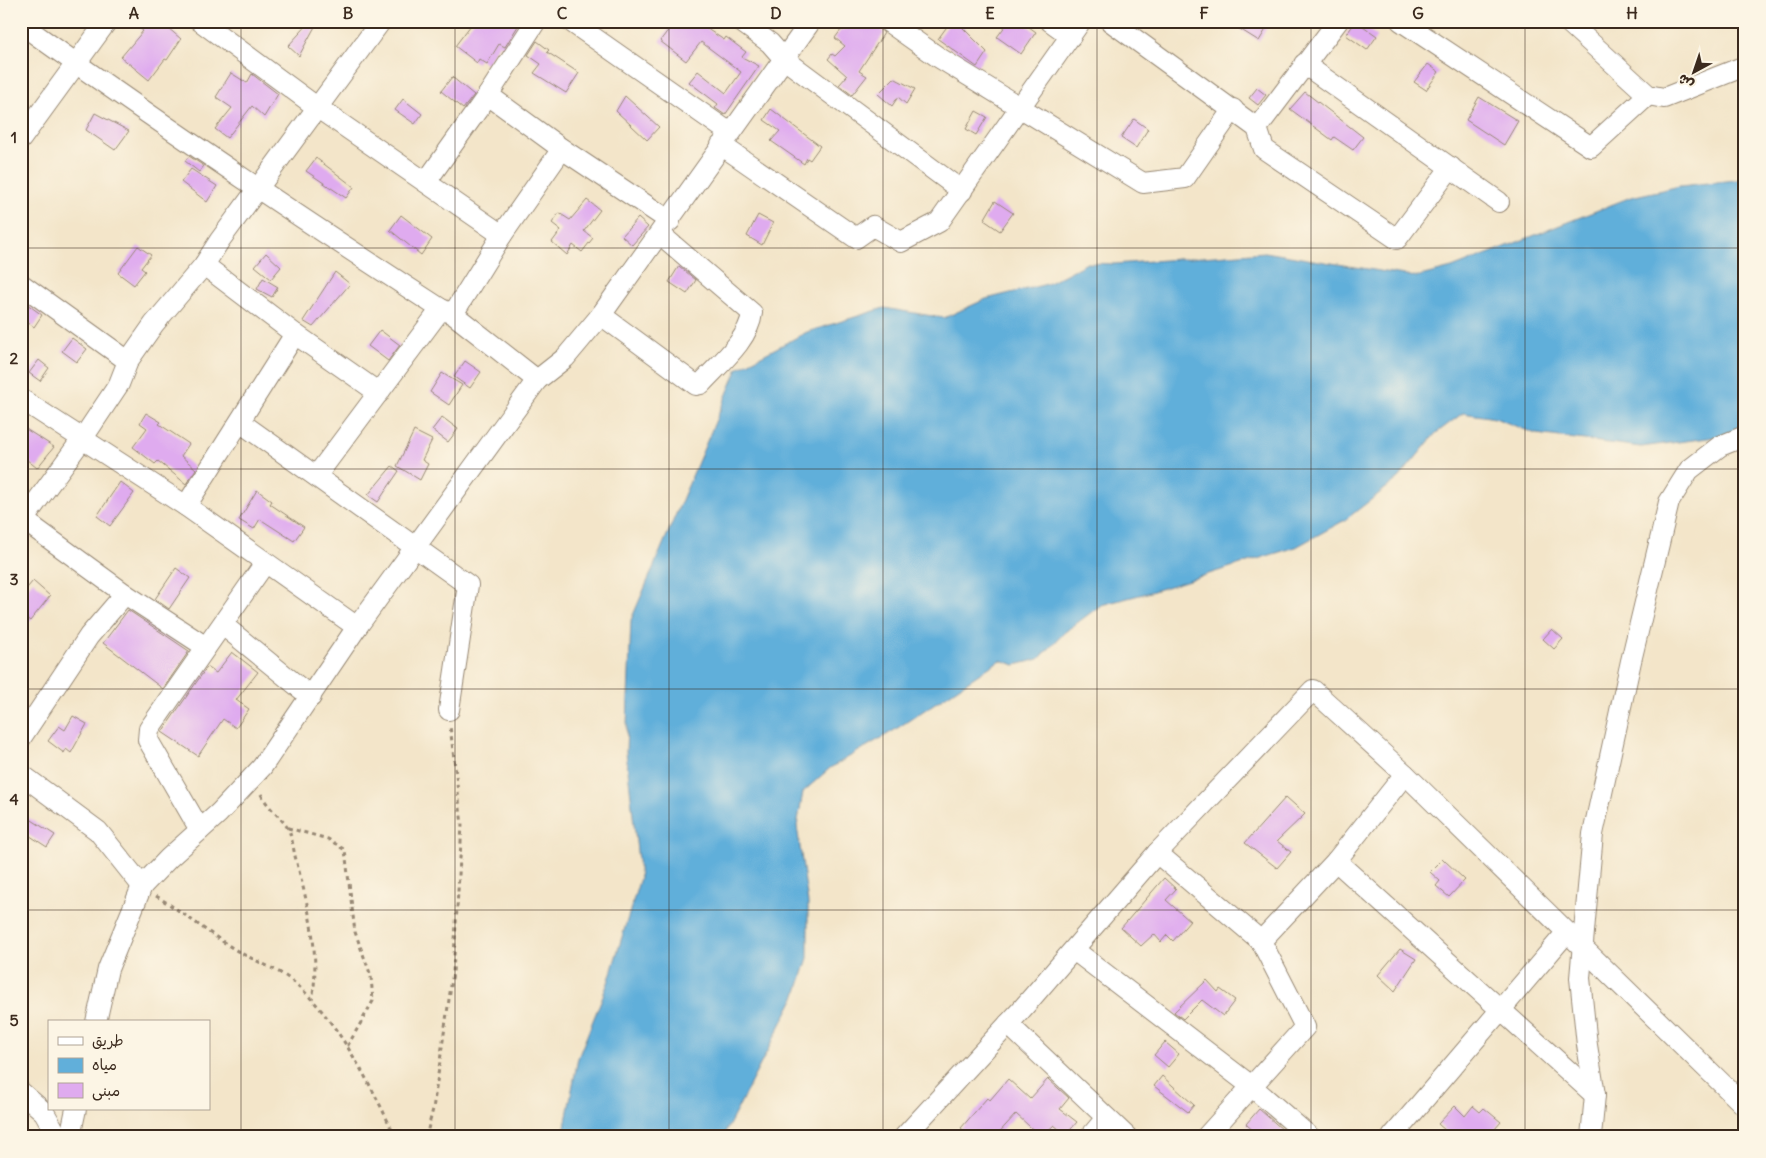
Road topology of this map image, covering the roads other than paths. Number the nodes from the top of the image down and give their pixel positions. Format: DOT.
graph roads {
  1 [pos="107,21"];
  2 [pos="381,21"];
  3 [pos="536,21"];
  4 [pos="570,21"];
  5 [pos="740,21"];
  6 [pos="811,21"];
  7 [pos="887,21"];
  8 [pos="1050,21"];
  9 [pos="1110,21"];
  10 [pos="1401,21"];
  11 [pos="1567,21"];
  12 [pos="21,24"];
  13 [pos="211,24"];
  14 [pos="1328,25"];
  15 [pos="1076,29"];
  16 [pos="784,59"];
  17 [pos="76,63"];
  18 [pos="1304,64"];
  19 [pos="1745,66"];
  20 [pos="488,95"];
  21 [pos="1648,95"];
  22 [pos="318,108"];
  23 [pos="1021,109"];
  24 [pos="1233,109"];
  25 [pos="1257,128"];
  26 [pos="21,139"];
  27 [pos="726,139"];
  28 [pos="562,149"];
  29 [pos="1451,167"];
  30 [pos="426,182"];
  31 [pos="258,190"];
  32 [pos="962,191"];
  33 [pos="1499,202"];
  34 [pos="665,227"];
  35 [pos="502,235"];
  36 [pos="204,265"];
  37 [pos="21,284"];
  38 [pos="447,312"];
  39 [pos="601,315"];
  40 [pos="295,334"];
  41 [pos="128,362"];
  42 [pos="538,380"];
  43 [pos="379,393"];
  44 [pos="21,399"];
  45 [pos="240,422"];
  46 [pos="1745,436"];
  47 [pos="83,438"];
  48 [pos="317,476"];
  49 [pos="186,506"];
  50 [pos="22,520"];
  51 [pos="416,547"];
  52 [pos="264,563"];
  53 [pos="125,594"];
  54 [pos="223,625"];
  55 [pos="357,627"];
  56 [pos="206,647"];
  57 [pos="311,697"];
  58 [pos="449,710"];
  59 [pos="21,738"];
  60 [pos="21,774"];
  61 [pos="1405,774"];
  62 [pos="200,830"];
  63 [pos="1157,853"];
  64 [pos="1336,861"];
  65 [pos="142,886"];
  66 [pos="1567,932"];
  67 [pos="1261,941"];
  68 [pos="1582,947"];
  69 [pos="1074,950"];
  70 [pos="1502,1011"];
  71 [pos="96,1020"];
  72 [pos="1008,1024"];
  73 [pos="1250,1085"];
  74 [pos="21,1092"];
  75 [pos="1595,1095"];
  76 [pos="1745,1106"];
  77 [pos="76,1110"];
  78 [pos="1106,1118"];
  79 [pos="58,1137"];
  80 [pos="70,1137"];
  81 [pos="904,1137"];
  82 [pos="1090,1137"];
  83 [pos="1127,1137"];
  84 [pos="1206,1137"];
  85 [pos="1310,1137"];
  86 [pos="1392,1137"];
  87 [pos="1590,1137"];
  1 -- 17 [label="street"];
  2 -- 22 [label="street"];
  3 -- 20 [label="street"];
  4 -- 27 [label="street"];
  5 -- 16 [label="street"];
  6 -- 16 [label="street"];
  7 -- 23 [label="street"];
  8 -- 15 [label="street"];
  9 -- 24 [label="street"];
  10 -- 21 [label="street"];
  11 -- 21 [label="street"];
  12 -- 17 [label="street"];
  13 -- 22 [label="street"];
  14 -- 18 [label="street"];
  15 -- 23 [label="street"];
  16 -- 27 [label="street"];
  16 -- 32 [label="street"];
  17 -- 26 [label="street"];
  17 -- 31 [label="street"];
  18 -- 25 [label="street"];
  18 -- 29 [label="street"];
  19 -- 21 [label="street"];
  20 -- 28 [label="street"];
  20 -- 30 [label="street"];
  22 -- 30 [label="street"];
  22 -- 31 [label="street"];
  23 -- 24 [label="street"];
  23 -- 32 [label="street"];
  24 -- 25 [label="street"];
  25 -- 29 [label="street"];
  27 -- 32 [label="street"];
  27 -- 34 [label="street"];
  28 -- 34 [label="street"];
  28 -- 35 [label="street"];
  29 -- 33 [label="street"];
  30 -- 35 [label="street"];
  31 -- 36 [label="street"];
  31 -- 38 [label="street"];
  34 -- 39 [label="street"];
  34 -- 39 [label="street"];
  35 -- 38 [label="street"];
  36 -- 40 [label="street"];
  36 -- 41 [label="street"];
  37 -- 41 [label="street"];
  38 -- 42 [label="street"];
  38 -- 43 [label="street"];
  39 -- 42 [label="street"];
  40 -- 43 [label="street"];
  40 -- 45 [label="street"];
  41 -- 47 [label="street"];
  42 -- 51 [label="street"];
  43 -- 48 [label="street"];
  44 -- 47 [label="street"];
  45 -- 48 [label="street"];
  45 -- 49 [label="street"];
  46 -- 68 [label="street"];
  47 -- 49 [label="street"];
  47 -- 50 [label="street"];
  48 -- 51 [label="street"];
  49 -- 52 [label="street"];
  50 -- 53 [label="street"];
  51 -- 55 [label="street"];
  51 -- 58 [label="street"];
  52 -- 54 [label="street"];
  52 -- 55 [label="street"];
  53 -- 56 [label="street"];
  53 -- 59 [label="street"];
  54 -- 56 [label="street"];
  54 -- 57 [label="street"];
  55 -- 57 [label="street"];
  56 -- 62 [label="street"];
  57 -- 62 [label="street"];
  60 -- 65 [label="street"];
  61 -- 63 [label="street"];
  61 -- 64 [label="street"];
  61 -- 66 [label="street"];
  62 -- 65 [label="street"];
  63 -- 67 [label="street"];
  63 -- 69 [label="street"];
  64 -- 67 [label="street"];
  64 -- 70 [label="street"];
  65 -- 71 [label="street"];
  66 -- 68 [label="street"];
  66 -- 70 [label="street"];
  67 -- 73 [label="street"];
  68 -- 75 [label="street"];
  68 -- 76 [label="street"];
  69 -- 72 [label="street"];
  69 -- 73 [label="street"];
  70 -- 75 [label="street"];
  70 -- 86 [label="street"];
  72 -- 78 [label="street"];
  72 -- 81 [label="street"];
  73 -- 84 [label="street"];
  73 -- 85 [label="street"];
  74 -- 79 [label="street"];
  75 -- 87 [label="street"];
  77 -- 80 [label="street"];
  78 -- 82 [label="street"];
  78 -- 83 [label="street"];
}
